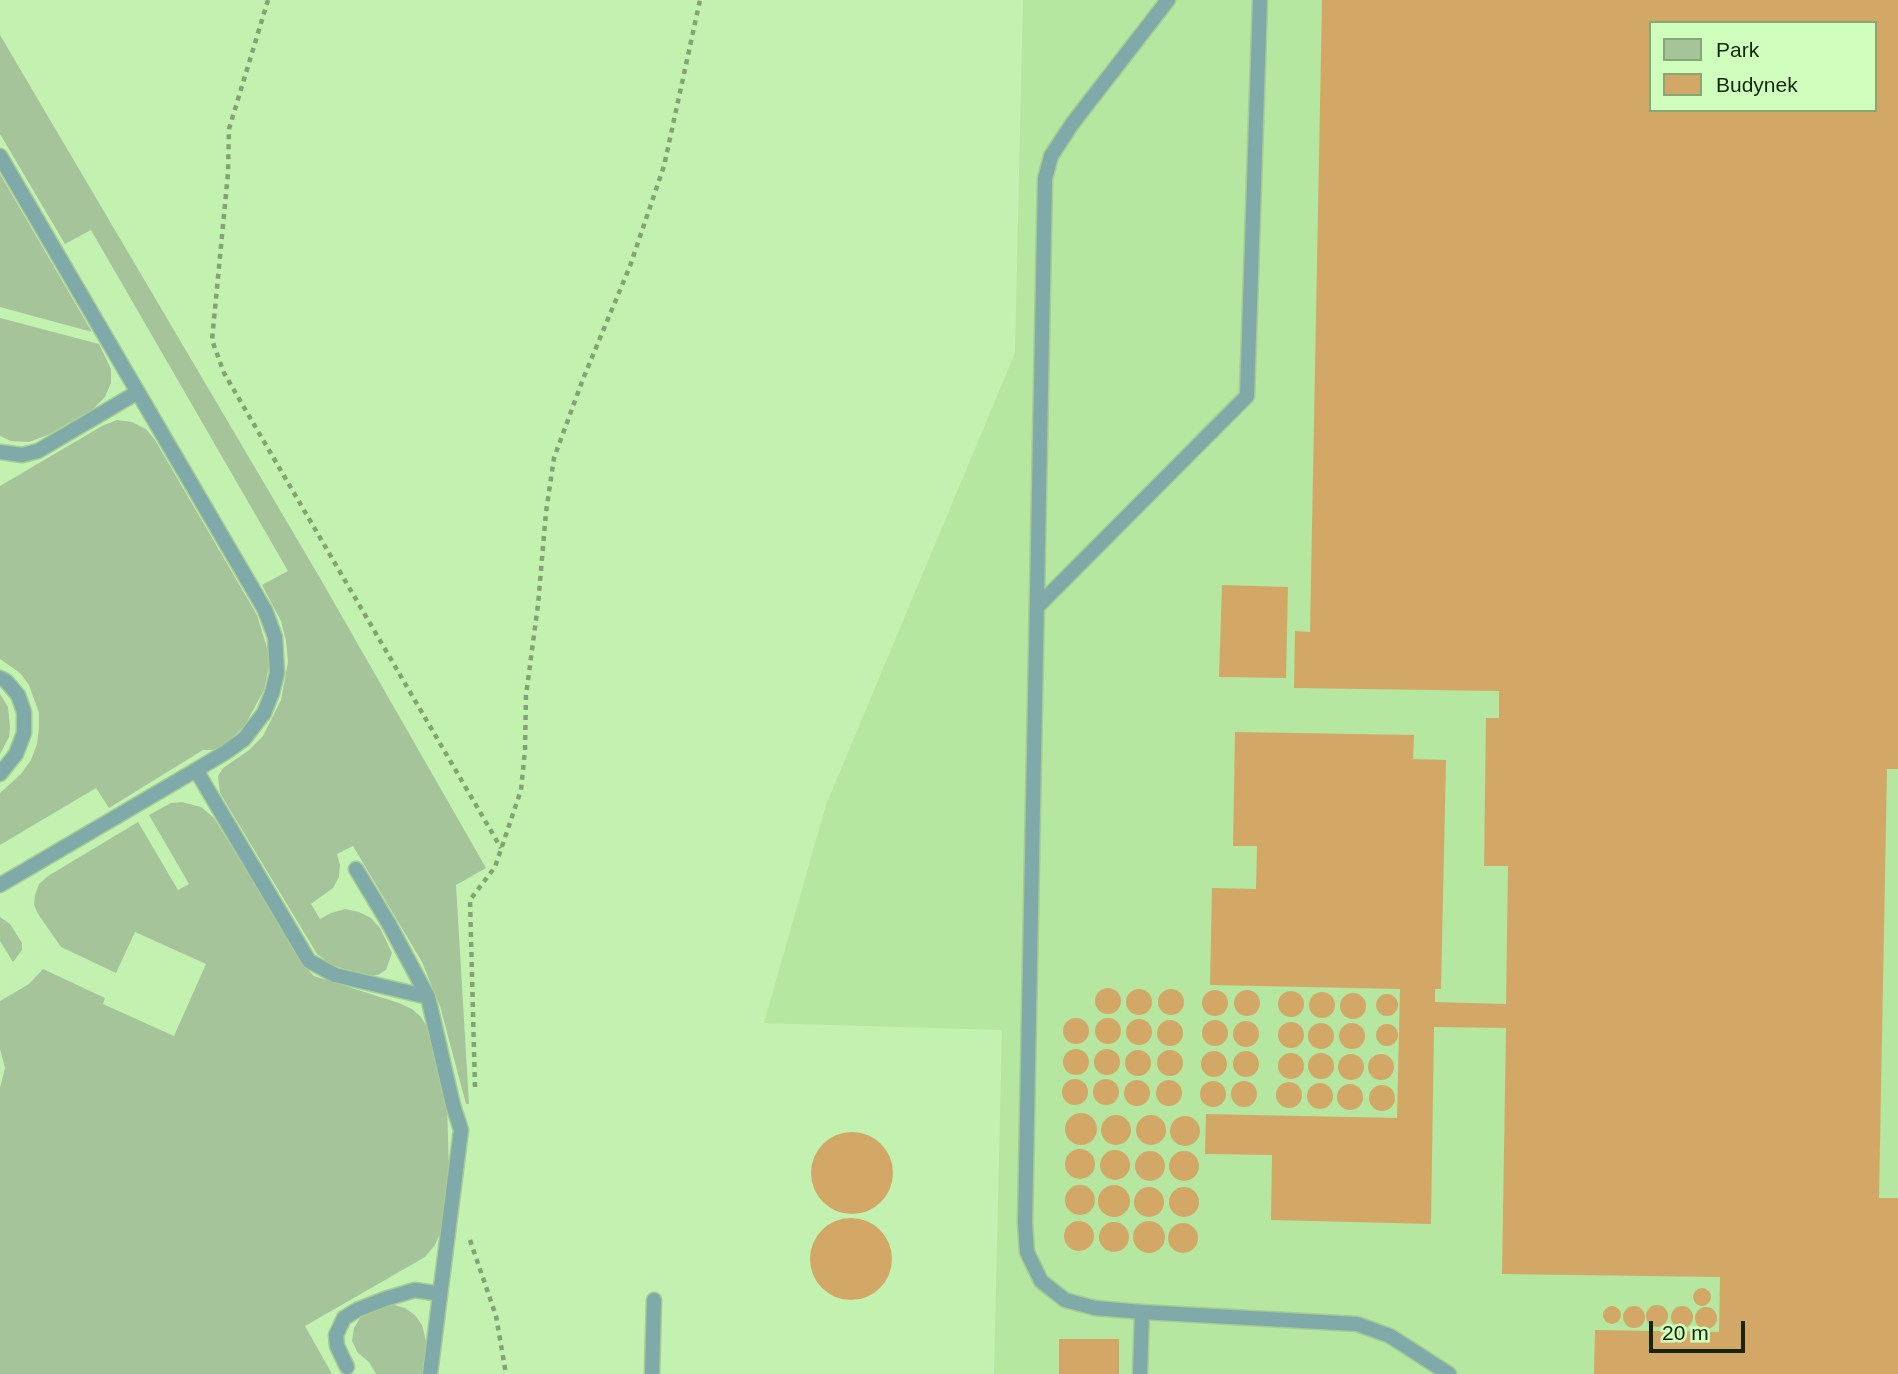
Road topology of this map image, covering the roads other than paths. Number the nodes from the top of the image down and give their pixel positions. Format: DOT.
graph roads {
  1 [pos="1168,0"];
  2 [pos="1260,0"];
  3 [pos="0,156"];
  4 [pos="138,392"];
  5 [pos="0,452"];
  6 [pos="1037,607"];
  7 [pos="0,678"];
  8 [pos="196,770"];
  9 [pos="0,774"];
  10 [pos="356,869"];
  11 [pos="0,885"];
  12 [pos="428,997"];
  13 [pos="440,1294"];
  14 [pos="654,1300"];
  15 [pos="1142,1312"];
  16 [pos="347,1367"];
  17 [pos="430,1374"];
  18 [pos="652,1374"];
  19 [pos="1140,1374"];
  20 [pos="1449,1374"];
  1 -- 6 [label="lane"];
  2 -- 6 [label="lane"];
  3 -- 4 [label="lane"];
  4 -- 5 [label="lane"];
  4 -- 8 [label="lane"];
  6 -- 15 [label="lane"];
  7 -- 9 [label="lane"];
  8 -- 11 [label="lane"];
  8 -- 12 [label="lane"];
  10 -- 12 [label="lane"];
  12 -- 13 [label="lane"];
  13 -- 16 [label="lane"];
  13 -- 17 [label="lane"];
  14 -- 18 [label="lane"];
  15 -- 19 [label="lane"];
  15 -- 20 [label="lane"];
}
